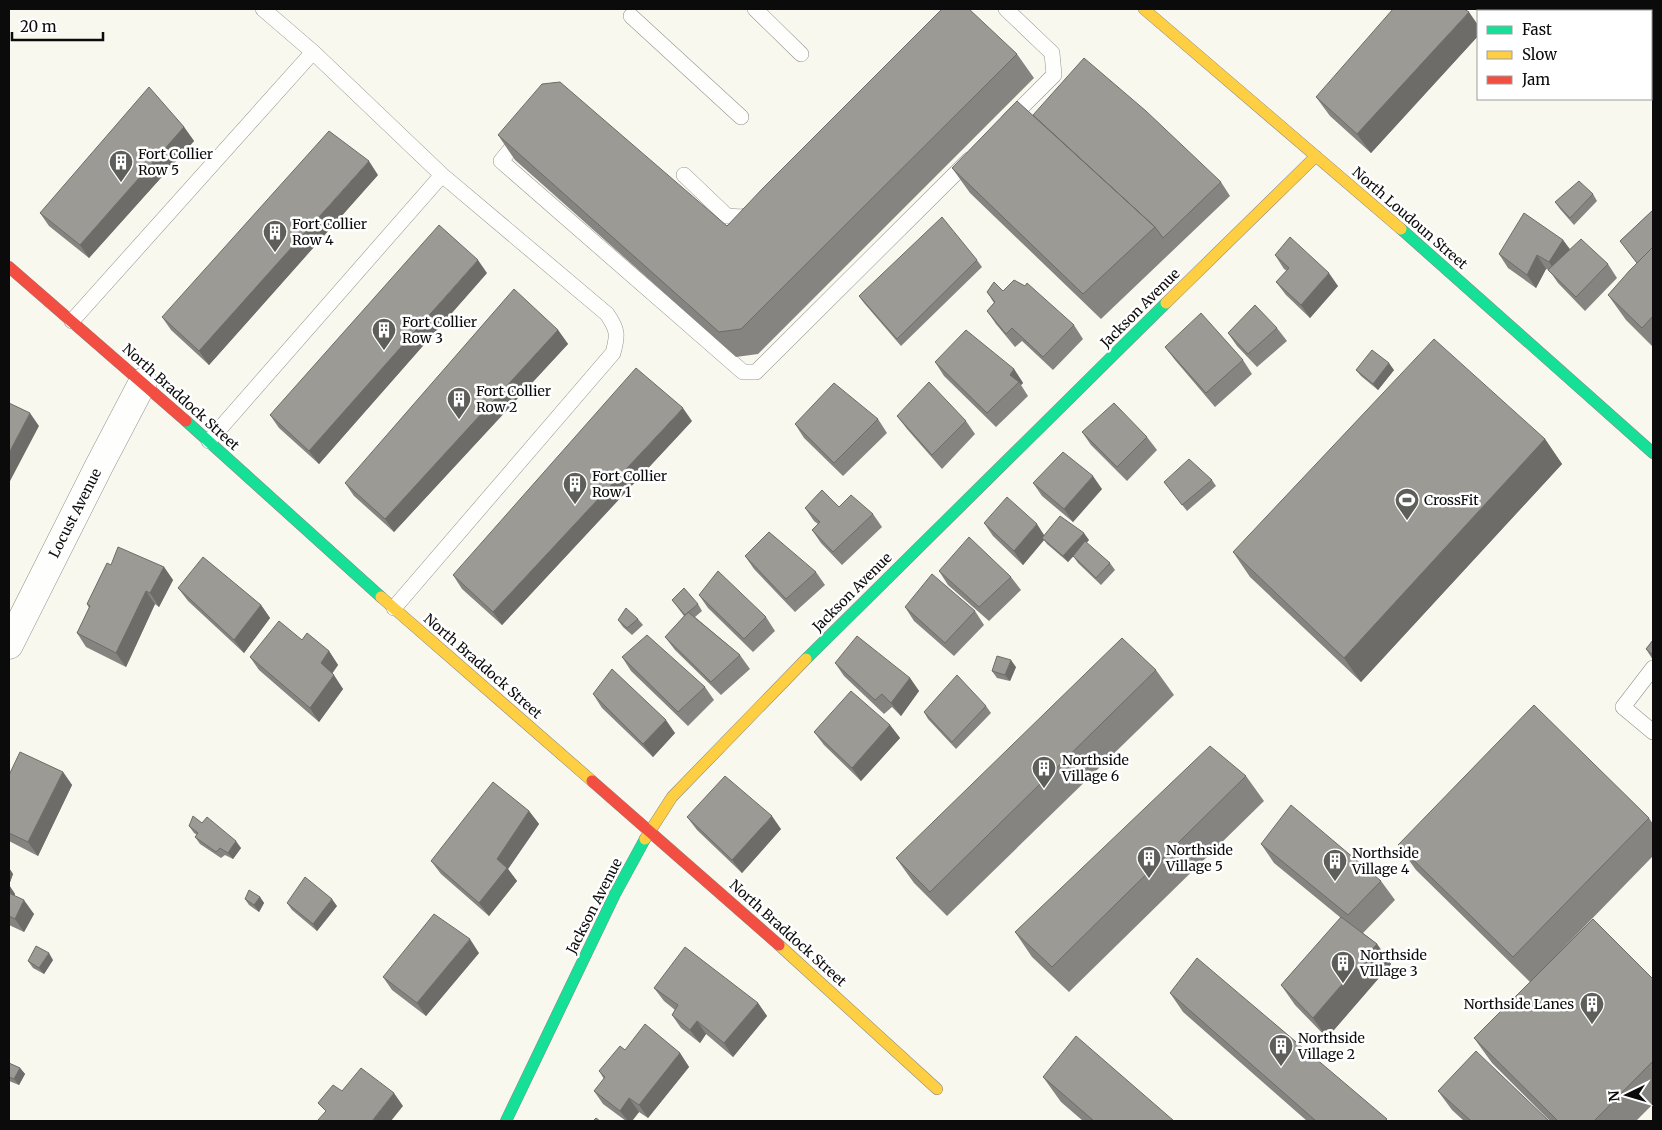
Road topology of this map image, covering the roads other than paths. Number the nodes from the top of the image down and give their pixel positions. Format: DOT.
graph roads {
  1 [pos="263,9"];
  2 [pos="755,9"];
  3 [pos="1006,9"];
  4 [pos="1144,9"];
  5 [pos="631,16"];
  6 [pos="313,52"];
  7 [pos="802,54"];
  8 [pos="741,117"];
  9 [pos="531,123"];
  10 [pos="999,130"];
  11 [pos="978,151"];
  12 [pos="1316,156"];
  13 [pos="442,175"];
  14 [pos="684,175"];
  15 [pos="768,203"];
  16 [pos="9,267"];
  17 [pos="72,321"];
  18 [pos="143,382"];
  19 [pos="209,441"];
  20 [pos="1653,453"];
  21 [pos="394,608"];
  22 [pos="9,645"];
  23 [pos="1653,668"];
  24 [pos="1653,732"];
  25 [pos="650,832"];
  26 [pos="937,1089"];
  27 [pos="506,1121"];
  1 -- 6 [label="lane"];
  2 -- 7 [label="lane"];
  3 -- 10 [label="lane"];
  4 -- 12 [label="street, North Loudoun Street"];
  5 -- 8 [label="lane"];
  6 -- 13 [label="lane"];
  6 -- 17 [label="lane"];
  9 -- 11 [label="lane"];
  12 -- 20 [label="street, North Loudoun Street"];
  12 -- 25 [label="street, Jackson Avenue"];
  13 -- 19 [label="lane"];
  13 -- 21 [label="lane"];
  14 -- 15 [label="lane"];
  16 -- 17 [label="street, North Braddock Street"];
  17 -- 18 [label="street, North Braddock Street"];
  18 -- 19 [label="street, North Braddock Street"];
  18 -- 22 [label="street, Locust Avenue"];
  19 -- 21 [label="street, North Braddock Street"];
  21 -- 25 [label="street, North Braddock Street"];
  23 -- 24 [label="lane"];
  25 -- 26 [label="street, North Braddock Street"];
  25 -- 27 [label="street, Jackson Avenue"];
}
